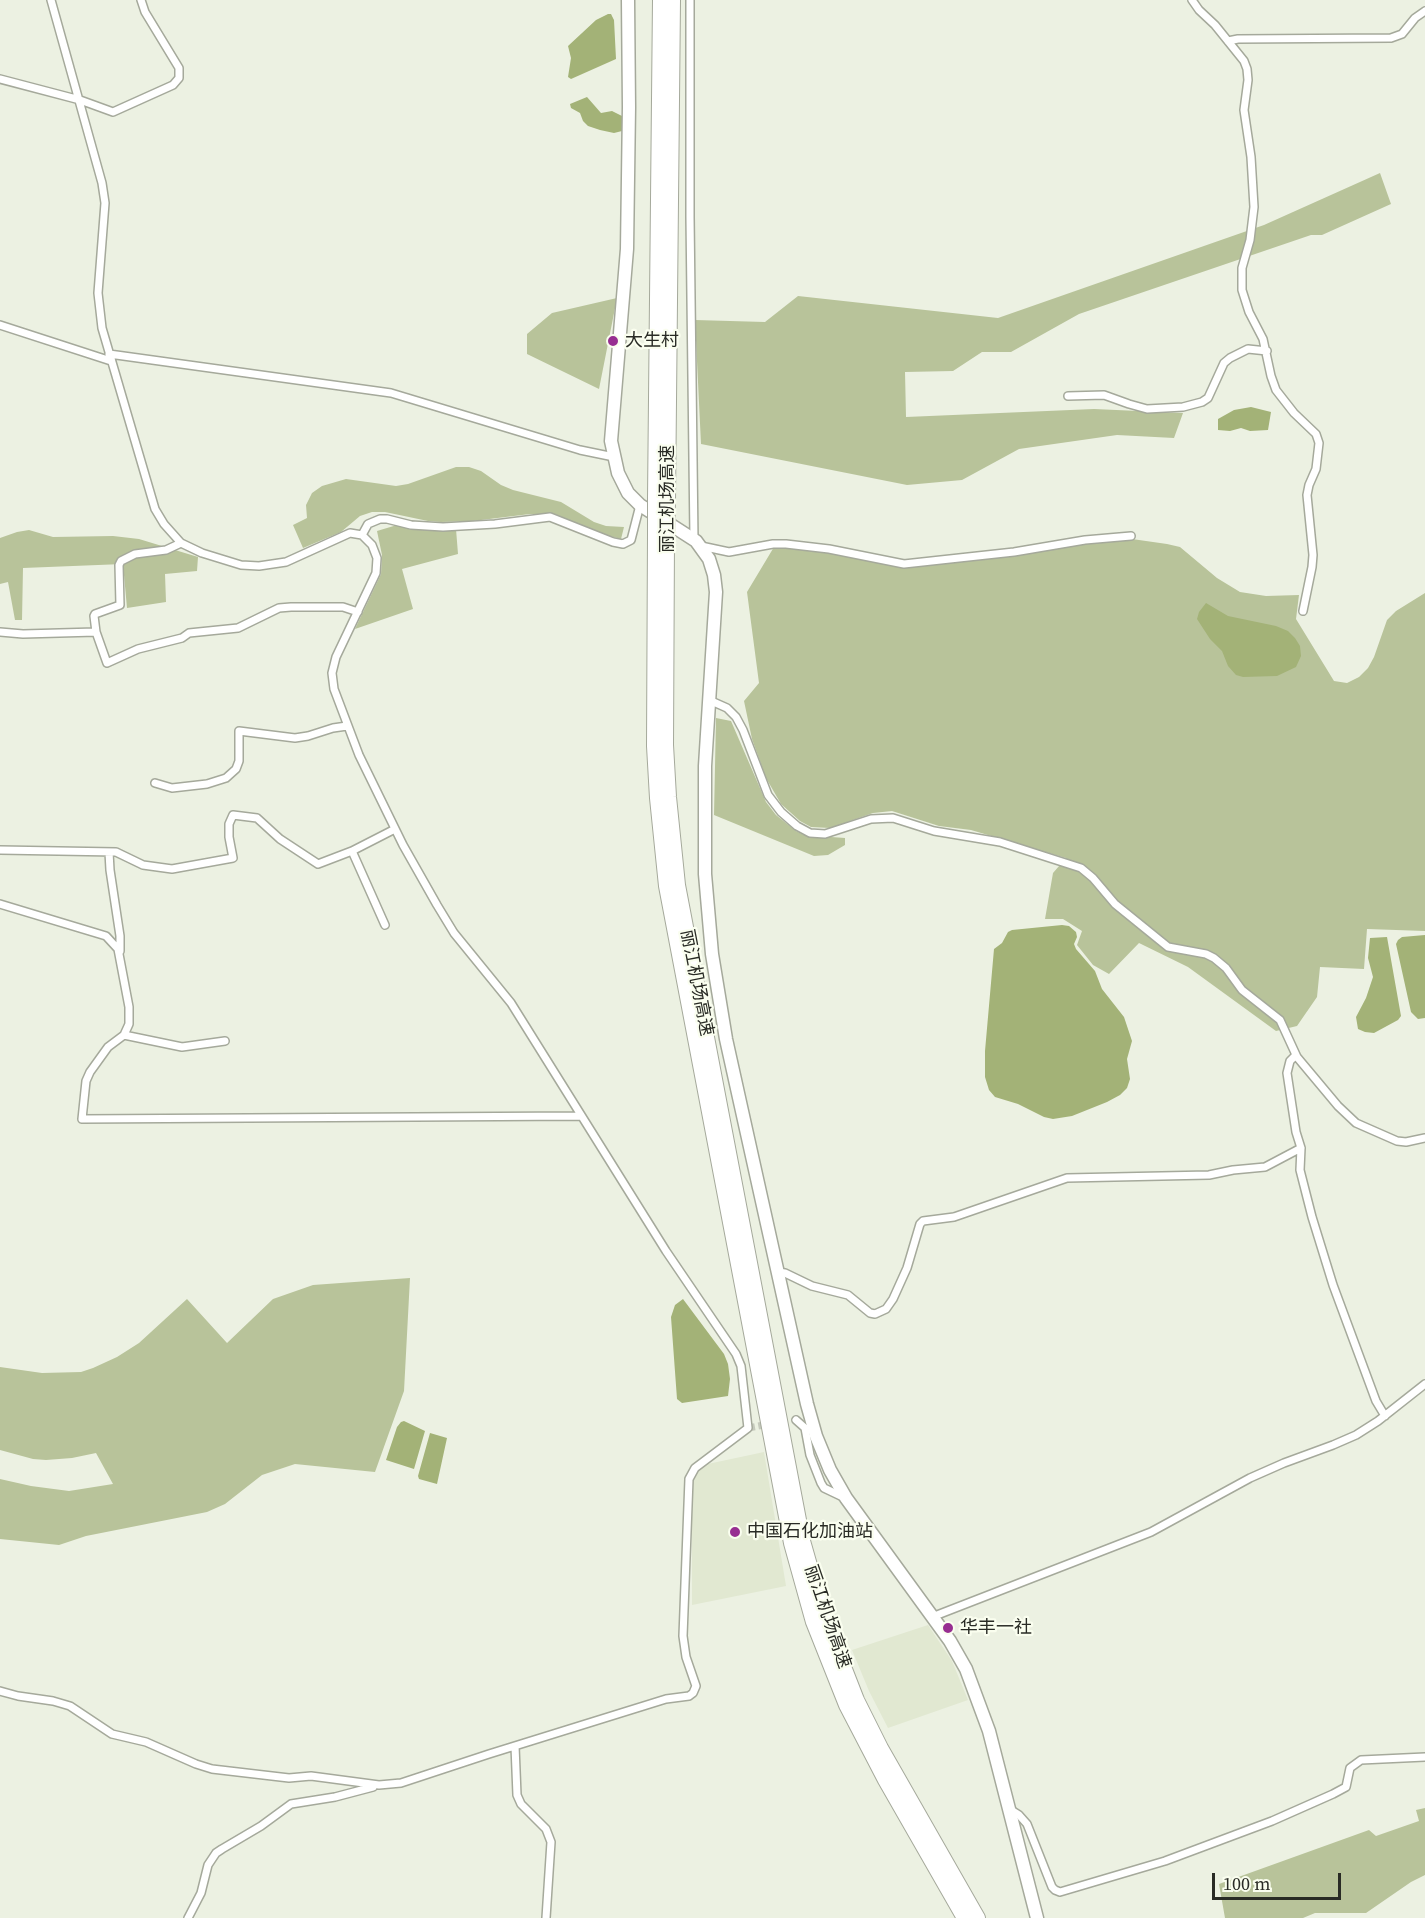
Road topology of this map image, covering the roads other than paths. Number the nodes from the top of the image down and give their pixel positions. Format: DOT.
graph roads {
  1 [pos="51,0"];
  2 [pos="141,0"];
  3 [pos="628,0"];
  4 [pos="660,0"];
  5 [pos="673,0"];
  6 [pos="690,0"];
  7 [pos="1192,0"];
  8 [pos="1425,10"];
  9 [pos="1228,41"];
  10 [pos="0,79"];
  11 [pos="80,100"];
  12 [pos="0,325"];
  13 [pos="1267,351"];
  14 [pos="110,357"];
  15 [pos="1068,396"];
  16 [pos="614,457"];
  17 [pos="661,499"];
  18 [pos="640,505"];
  19 [pos="362,535"];
  20 [pos="661,536"];
  21 [pos="1131,536"];
  22 [pos="182,543"];
  23 [pos="697,543"];
  24 [pos="1303,611"];
  25 [pos="358,612"];
  26 [pos="0,632"];
  27 [pos="96,632"];
  28 [pos="709,700"];
  29 [pos="347,726"];
  30 [pos="155,783"];
  31 [pos="395,829"];
  32 [pos="0,850"];
  33 [pos="352,851"];
  34 [pos="109,852"];
  35 [pos="0,904"];
  36 [pos="385,925"];
  37 [pos="120,954"];
  38 [pos="124,1035"];
  39 [pos="225,1041"];
  40 [pos="1296,1055"];
  41 [pos="582,1116"];
  42 [pos="1425,1138"];
  43 [pos="1301,1148"];
  44 [pos="778,1272"];
  45 [pos="1425,1384"];
  46 [pos="1385,1416"];
  47 [pos="796,1420"];
  48 [pos="846,1498"];
  49 [pos="932,1617"];
  50 [pos="0,1691"];
  51 [pos="515,1746"];
  52 [pos="1425,1757"];
  53 [pos="379,1785"];
  54 [pos="1008,1809"];
  55 [pos="188,1918"];
  56 [pos="546,1918"];
  57 [pos="964,1918"];
  58 [pos="978,1918"];
  59 [pos="1037,1918"];
  1 -- 11 [label="street"];
  2 -- 11 [label="street"];
  3 -- 16 [label="highway"];
  4 -- 17 [label="highway, 丽江机场高速"];
  5 -- 17 [label="highway, 丽江机场高速"];
  6 -- 23 [label="street"];
  7 -- 9 [label="street"];
  8 -- 9 [label="street"];
  9 -- 13 [label="street"];
  10 -- 11 [label="street"];
  11 -- 14 [label="street"];
  12 -- 14 [label="street"];
  13 -- 15 [label="street"];
  13 -- 24 [label="street"];
  14 -- 16 [label="street"];
  14 -- 22 [label="street"];
  16 -- 18 [label="highway"];
  17 -- 20 [label="highway, 丽江机场高速, bridge"];
  18 -- 19 [label="street"];
  18 -- 23 [label="highway"];
  19 -- 22 [label="street"];
  19 -- 25 [label="street"];
  20 -- 57 [label="highway, 丽江机场高速"];
  20 -- 58 [label="highway, 丽江机场高速"];
  21 -- 23 [label="street"];
  22 -- 27 [label="street"];
  23 -- 28 [label="highway"];
  25 -- 27 [label="street"];
  25 -- 29 [label="street"];
  26 -- 27 [label="street"];
  28 -- 40 [label="street"];
  28 -- 44 [label="highway"];
  29 -- 30 [label="street"];
  29 -- 31 [label="street"];
  31 -- 33 [label="street"];
  31 -- 41 [label="street"];
  32 -- 34 [label="street"];
  33 -- 34 [label="street"];
  33 -- 36 [label="street"];
  34 -- 37 [label="street"];
  35 -- 37 [label="street"];
  37 -- 38 [label="street"];
  38 -- 39 [label="street"];
  38 -- 41 [label="street"];
  40 -- 42 [label="street"];
  40 -- 43 [label="street"];
  41 -- 51 [label="street"];
  43 -- 44 [label="street"];
  43 -- 46 [label="street"];
  44 -- 48 [label="highway"];
  45 -- 46 [label="street"];
  46 -- 49 [label="street"];
  47 -- 48 [label="street"];
  48 -- 49 [label="highway"];
  49 -- 54 [label="highway"];
  50 -- 53 [label="street"];
  51 -- 53 [label="street"];
  51 -- 56 [label="street"];
  52 -- 54 [label="street"];
  53 -- 55 [label="street"];
  54 -- 59 [label="highway"];
}
